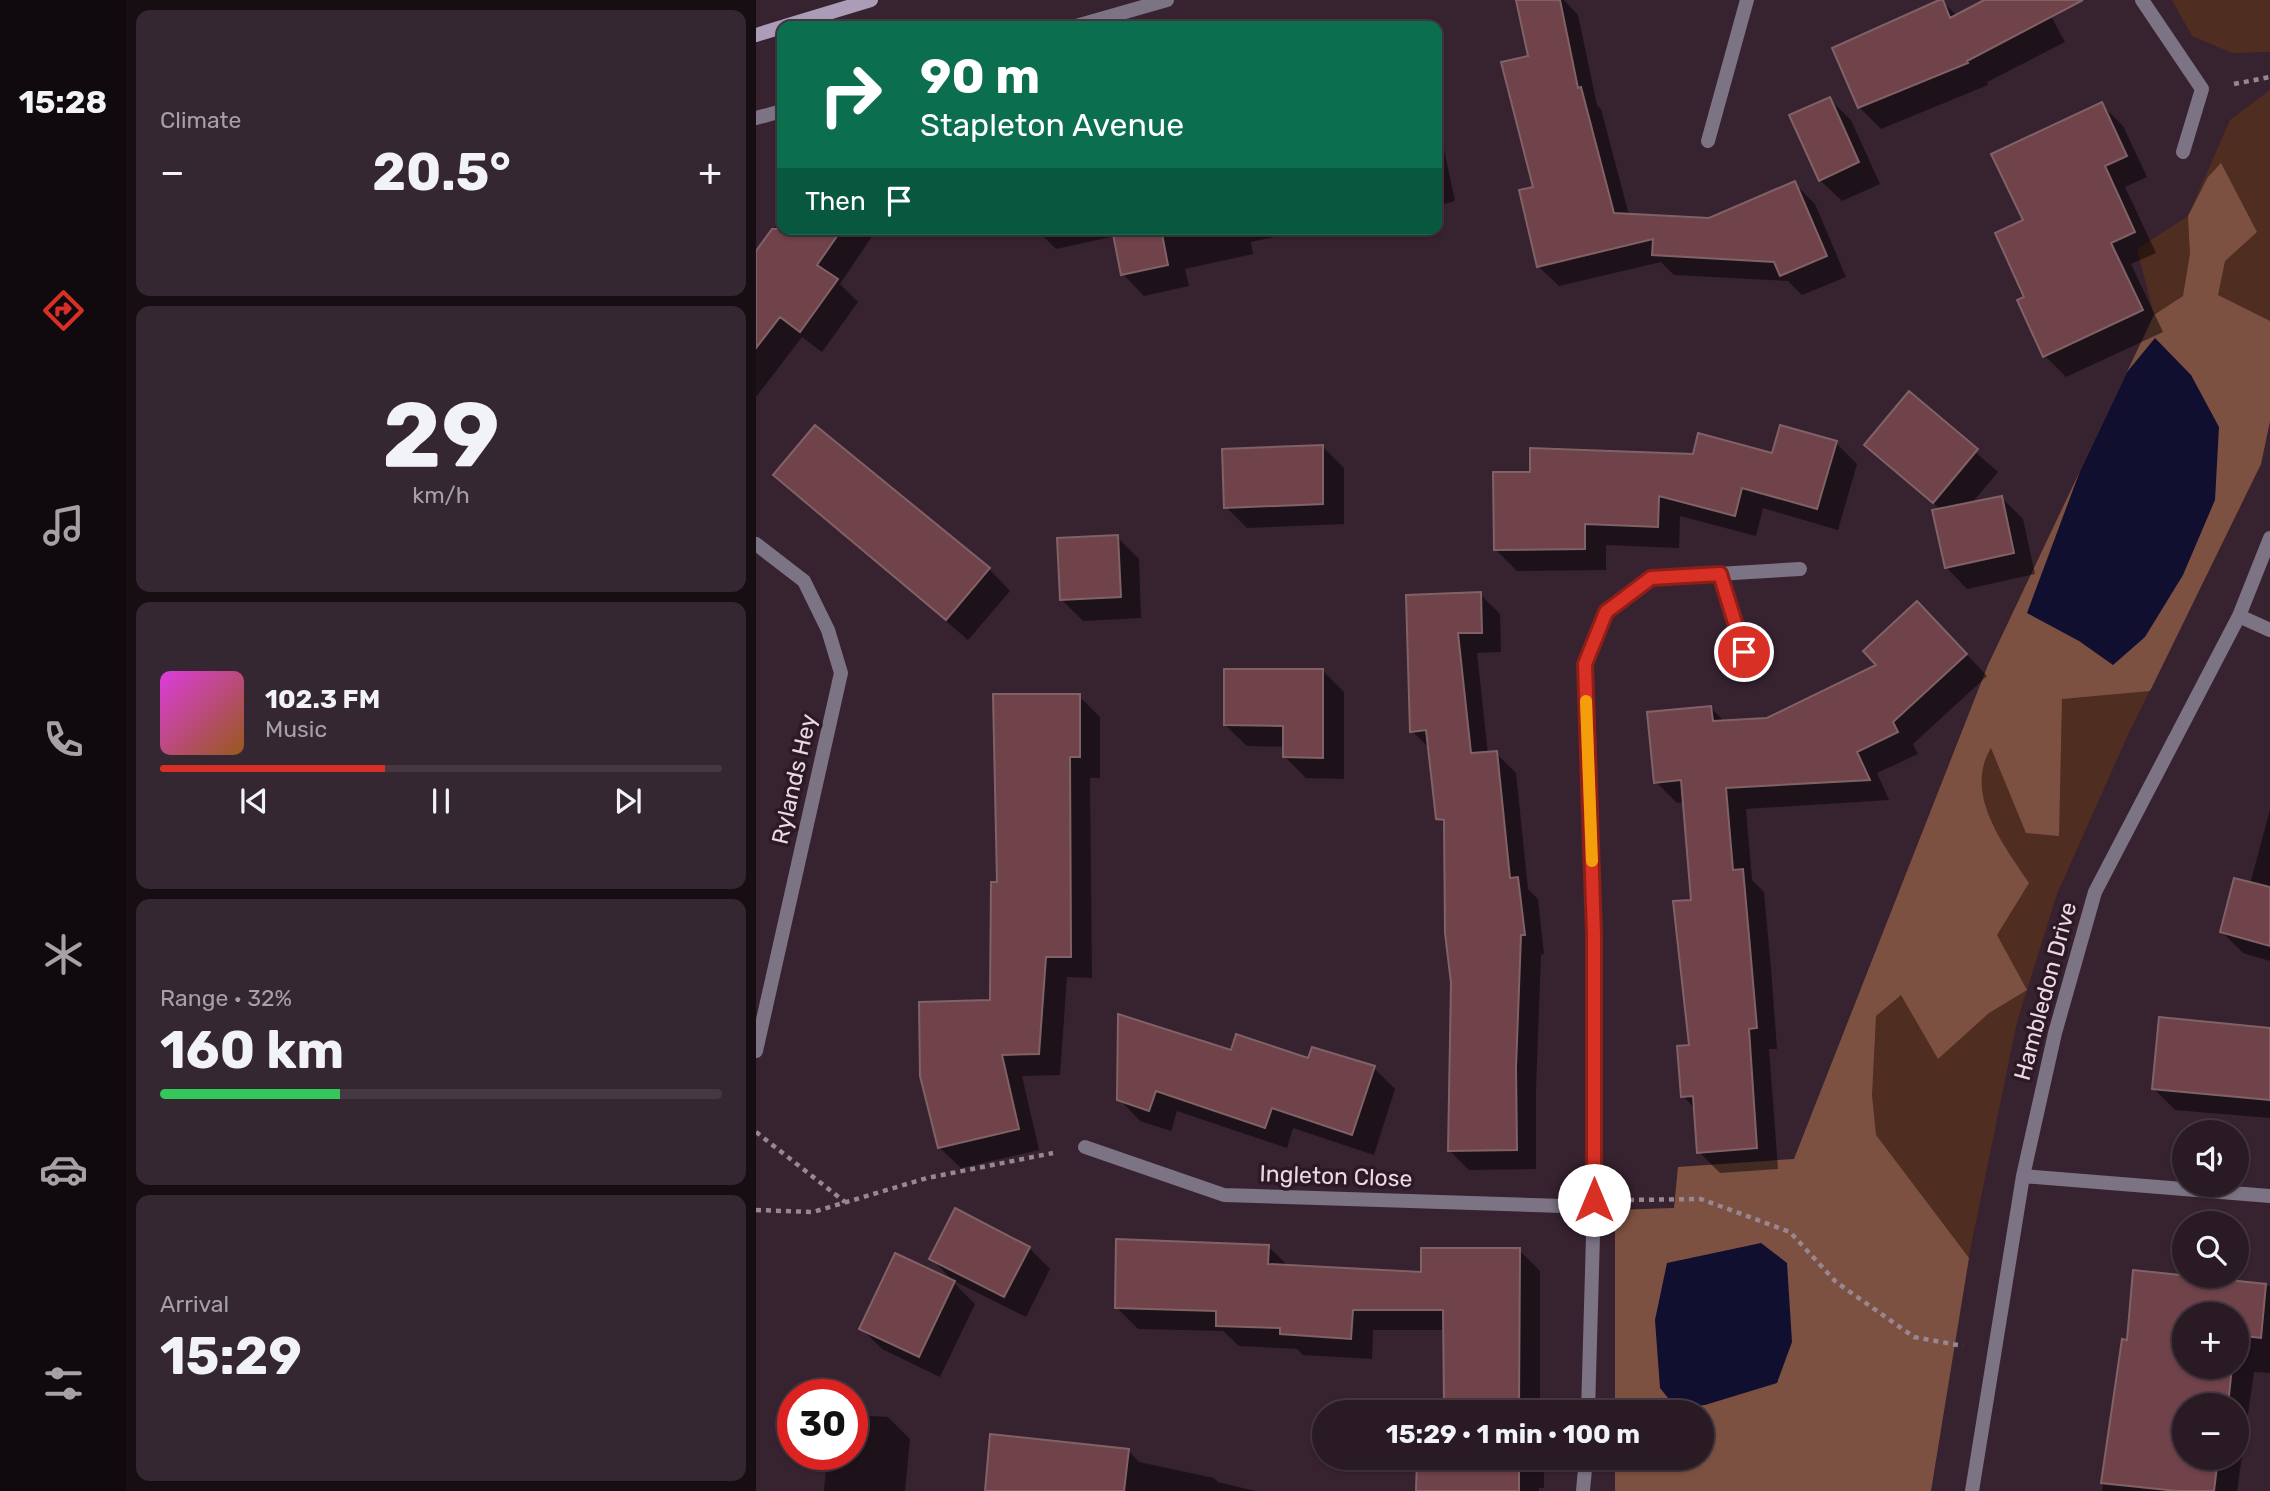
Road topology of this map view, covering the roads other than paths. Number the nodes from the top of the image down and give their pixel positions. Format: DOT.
graph roads {
  1 [pos="871,0"];
  2 [pos="1167,0"];
  3 [pos="1747,0"];
  4 [pos="2142,0"];
  5 [pos="803,21"];
  6 [pos="1094,21"];
  7 [pos="777,29"];
  8 [pos="756,35"];
  9 [pos="777,112"];
  10 [pos="756,118"];
  11 [pos="1708,141"];
  12 [pos="2183,152"];
  13 [pos="2270,538"];
  14 [pos="756,544"];
  15 [pos="1800,569"];
  16 [pos="1720,574"];
  17 [pos="2238,616"];
  18 [pos="2270,630"];
  19 [pos="1744,652"];
  20 [pos="756,1051"];
  21 [pos="1085,1147"];
  22 [pos="2023,1176"];
  23 [pos="2270,1196"];
  24 [pos="1594,1203"];
  25 [pos="1588,1400"];
  26 [pos="1585,1470"];
  27 [pos="1583,1491"];
  28 [pos="1972,1491"];
  1 -- 5 [label="main road"];
  2 -- 6 [label="street"];
  3 -- 11 [label="street"];
  4 -- 12 [label="street"];
  7 -- 8 [label="main road"];
  9 -- 10 [label="street"];
  13 -- 17 [label="street, Hambledon Drive"];
  14 -- 20 [label="street, Rylands Hey"];
  15 -- 16 [label="street"];
  16 -- 19 [label="street"];
  16 -- 24 [label="street"];
  17 -- 18 [label="street"];
  17 -- 22 [label="street, Hambledon Drive"];
  21 -- 24 [label="street, Ingleton Close"];
  22 -- 23 [label="street"];
  22 -- 28 [label="street, Hambledon Drive"];
  24 -- 25 [label="street"];
  26 -- 27 [label="street"];
}
